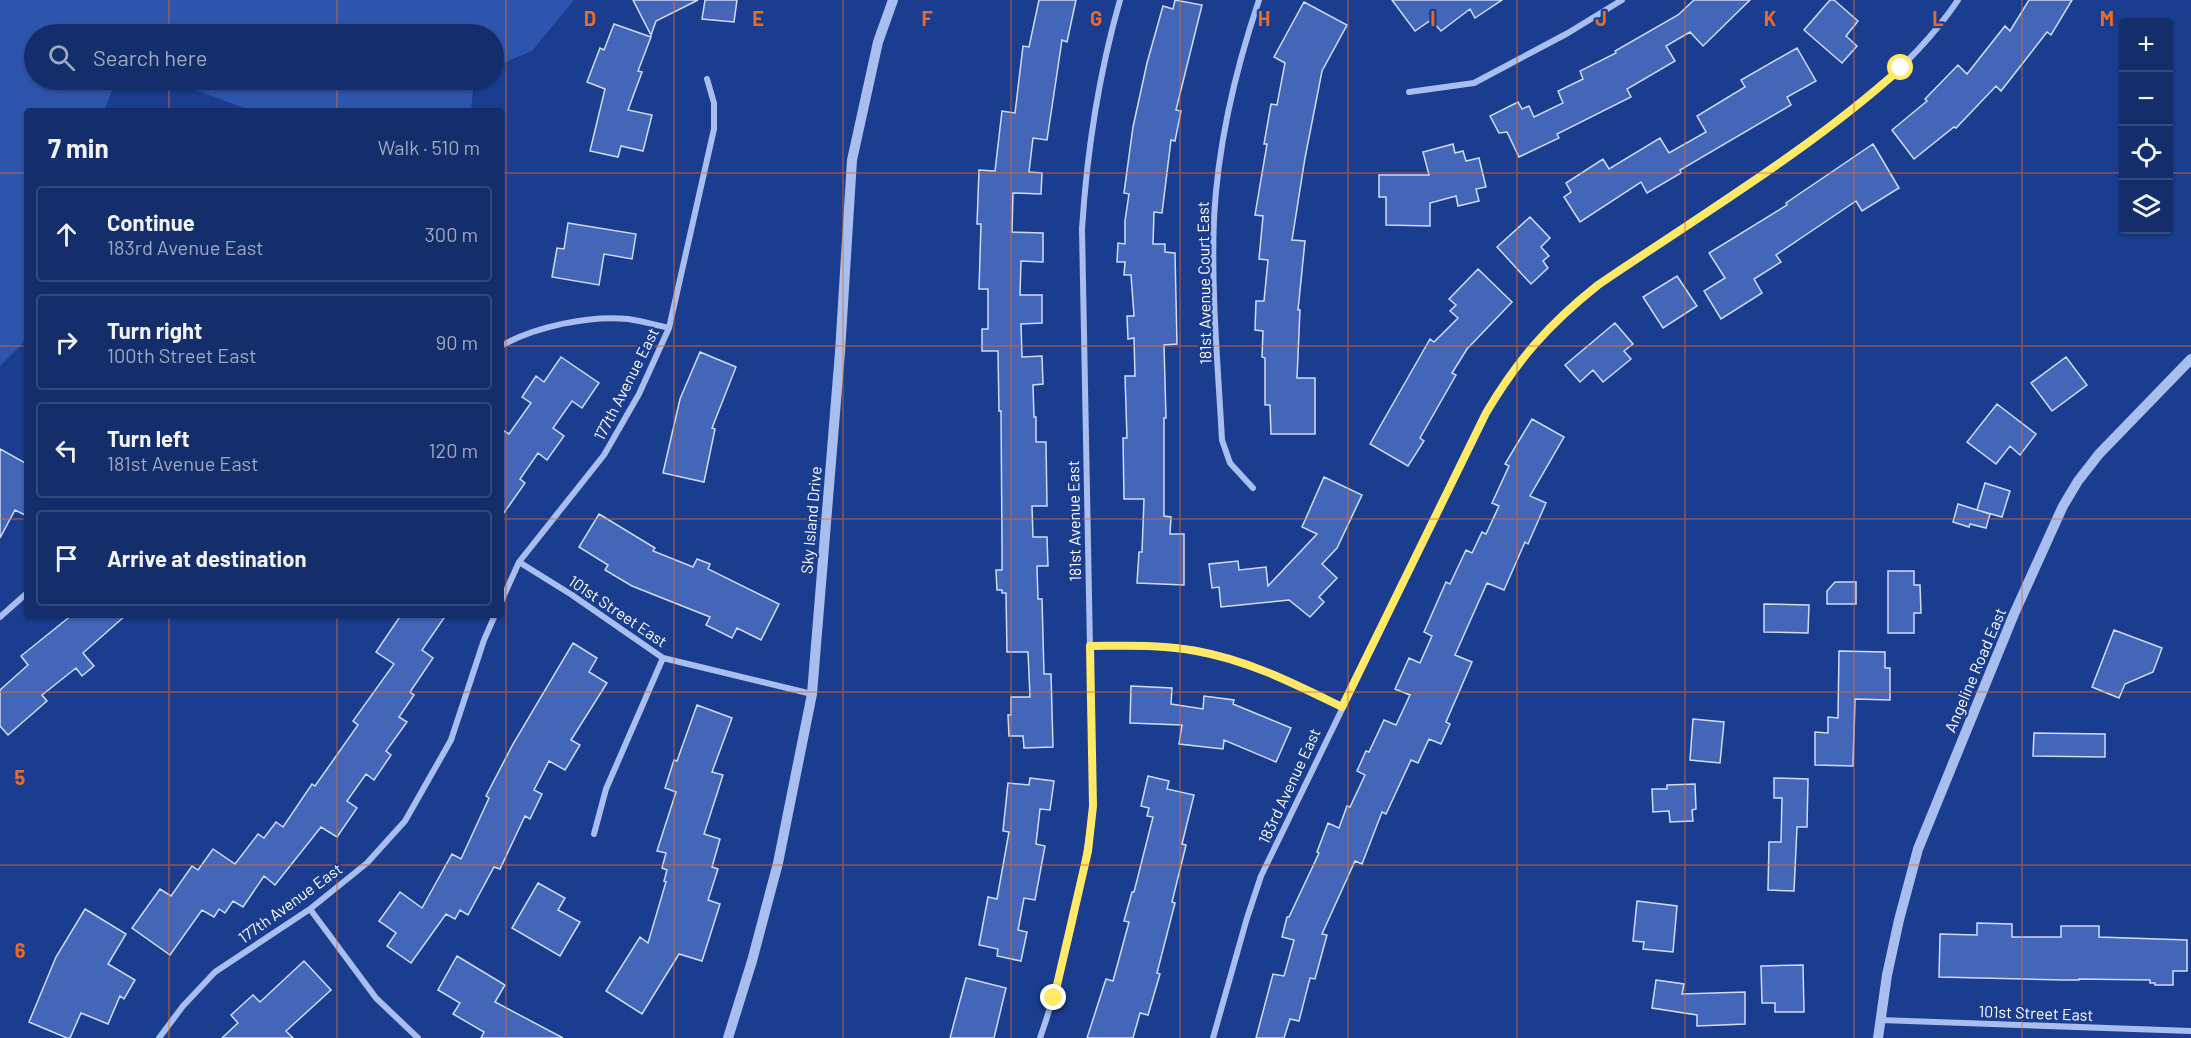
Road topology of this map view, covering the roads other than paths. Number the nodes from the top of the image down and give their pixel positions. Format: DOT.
graph roads {
  1 [pos="894,0"];
  2 [pos="1120,0"];
  3 [pos="1259,0"];
  4 [pos="1622,0"];
  5 [pos="1958,0"];
  6 [pos="708,79"];
  7 [pos="1409,92"];
  8 [pos="669,328"];
  9 [pos="504,344"];
  10 [pos="2191,359"];
  11 [pos="1253,488"];
  12 [pos="519,562"];
  13 [pos="504,595"];
  14 [pos="24,596"];
  15 [pos="0,617"];
  16 [pos="494,618"];
  17 [pos="1090,646"];
  18 [pos="663,658"];
  19 [pos="812,694"];
  20 [pos="1342,707"];
  21 [pos="594,834"];
  22 [pos="310,909"];
  23 [pos="1879,1020"];
  24 [pos="2117,1029"];
  25 [pos="2191,1031"];
  26 [pos="159,1038"];
  27 [pos="418,1038"];
  28 [pos="728,1038"];
  29 [pos="1040,1038"];
  30 [pos="1214,1038"];
  31 [pos="1878,1038"];
  32 [pos="2117,1038"];
  1 -- 19 [label="street, Sky Island Drive"];
  2 -- 17 [label="street, 181st Avenue East"];
  3 -- 11 [label="street, 181st Avenue Court East"];
  4 -- 7 [label="street"];
  5 -- 20 [label="street, 183rd Avenue East"];
  6 -- 8 [label="street, 177th Avenue East"];
  8 -- 9 [label="street"];
  8 -- 12 [label="street, 177th Avenue East"];
  10 -- 23 [label="street, Angeline Road East"];
  12 -- 13 [label="street, 177th Avenue East"];
  12 -- 18 [label="street, 101st Street East"];
  14 -- 15 [label="street"];
  16 -- 22 [label="street, 177th Avenue East"];
  17 -- 20 [label="street"];
  17 -- 29 [label="street, 181st Avenue East"];
  18 -- 19 [label="street, 101st Street East"];
  18 -- 21 [label="street"];
  19 -- 28 [label="street, Sky Island Drive"];
  20 -- 30 [label="street, 183rd Avenue East"];
  22 -- 26 [label="street, 177th Avenue East"];
  22 -- 27 [label="street"];
  23 -- 24 [label="street, 101st Street East"];
  23 -- 31 [label="street, Angeline Road East"];
  24 -- 25 [label="street, 101st Street East"];
  24 -- 32 [label="street"];
}
